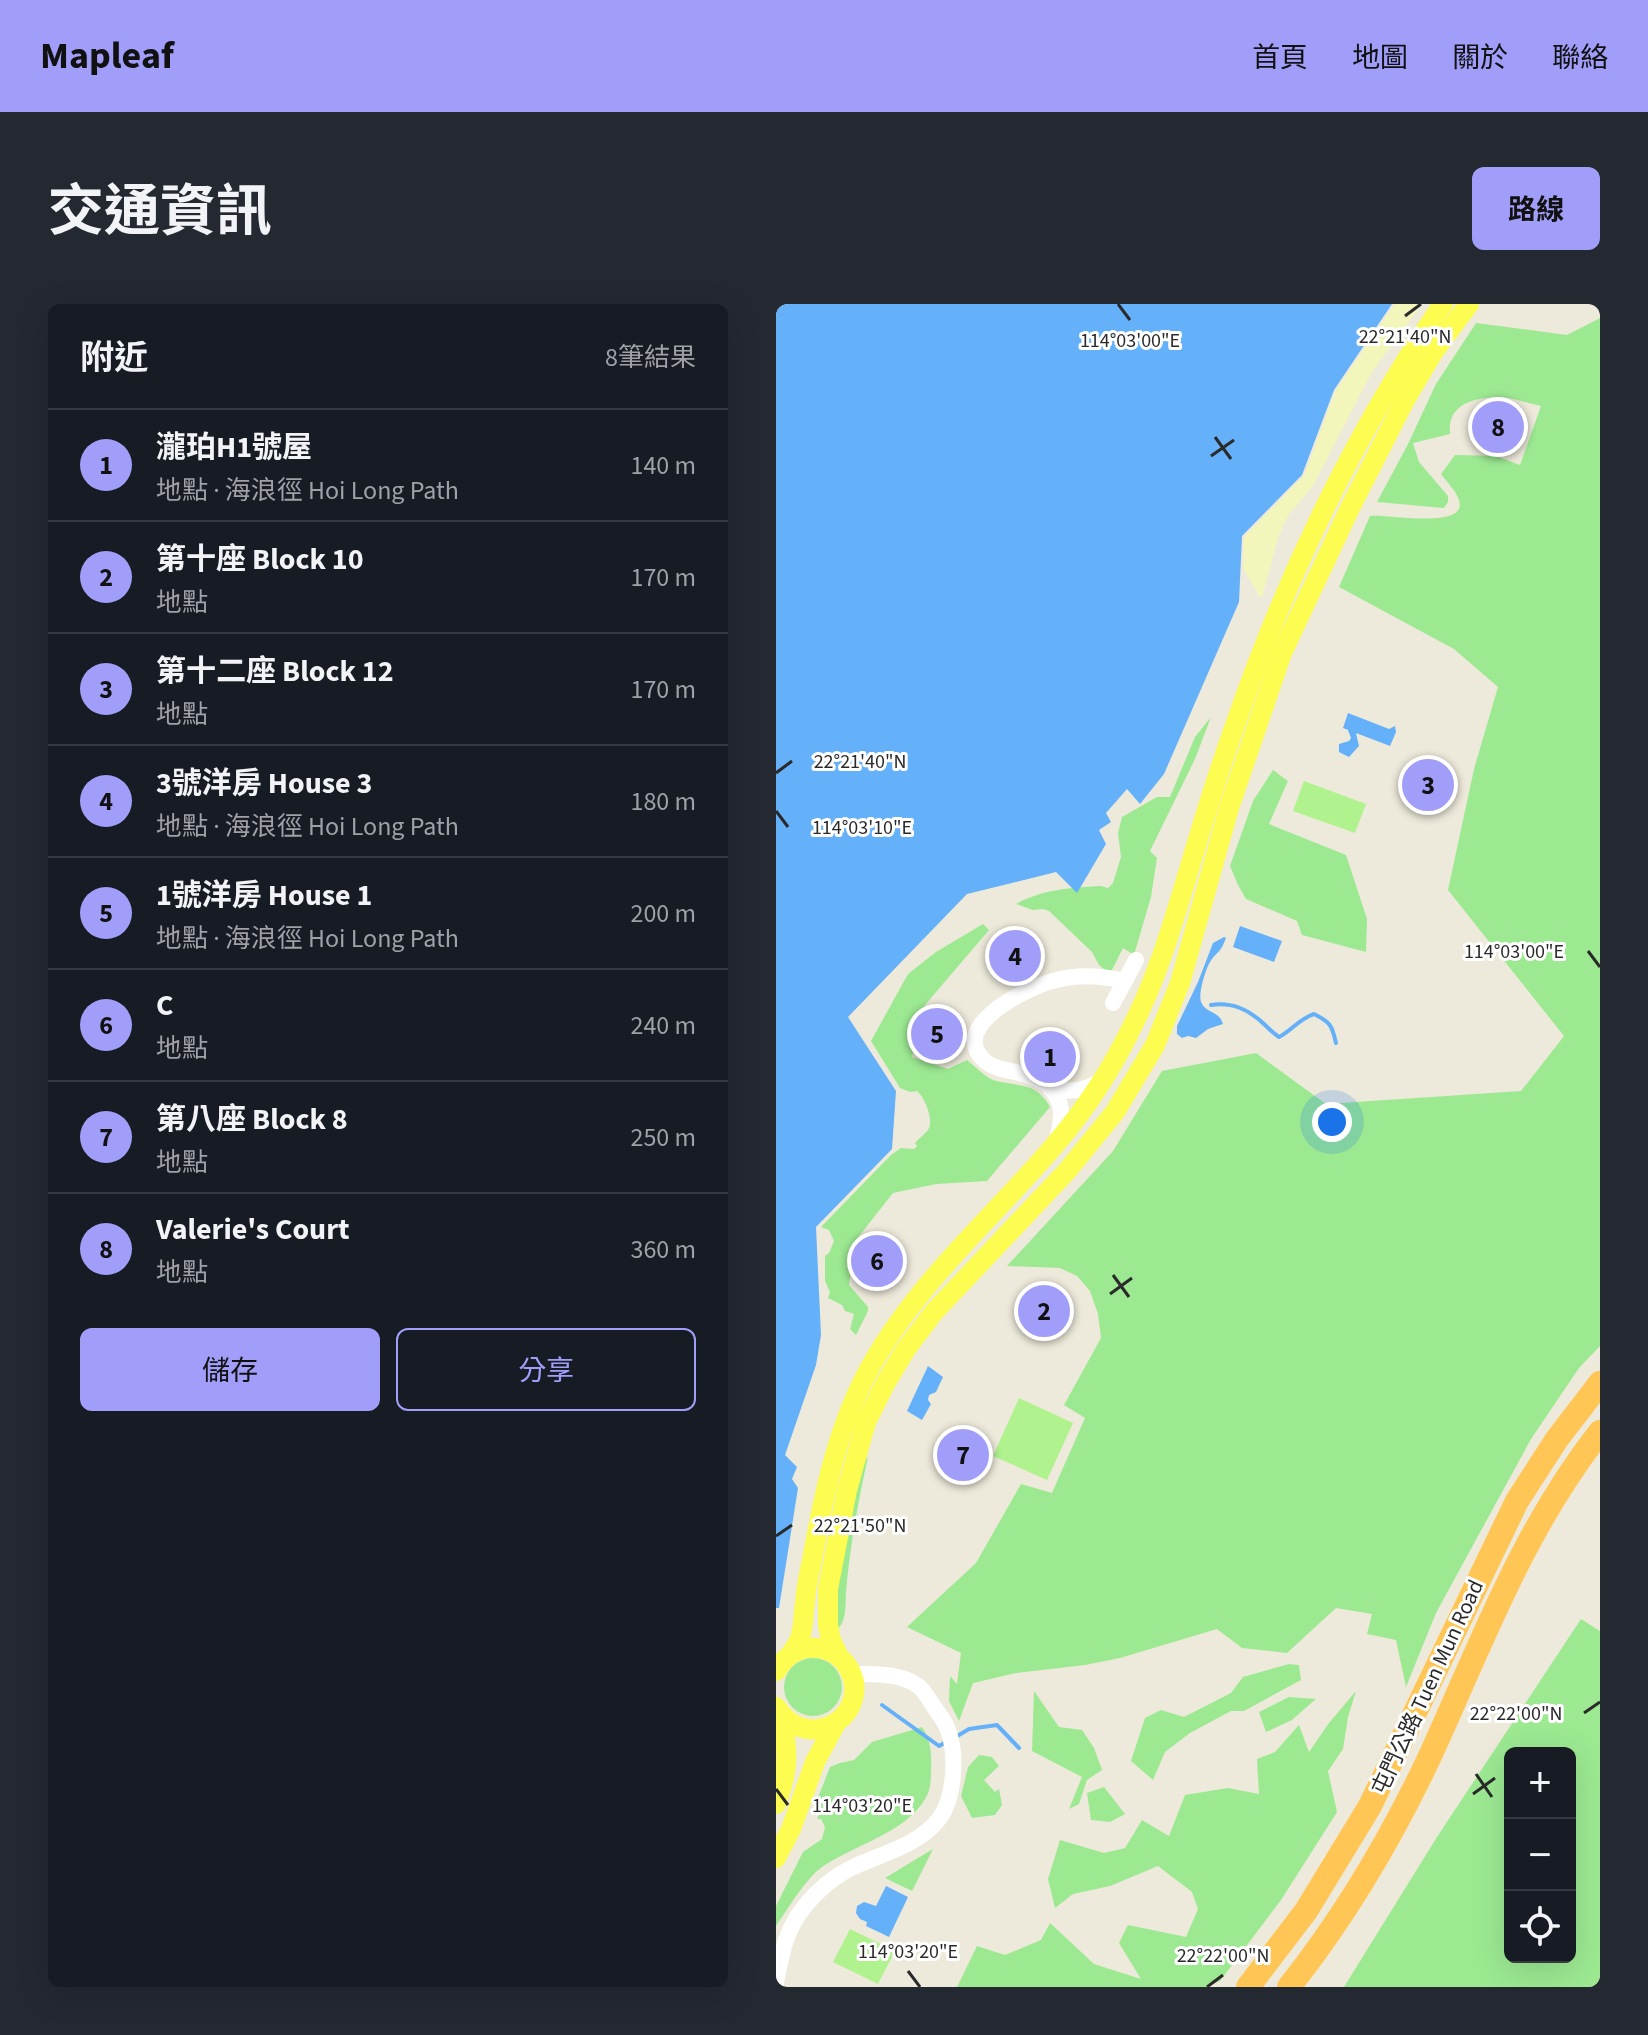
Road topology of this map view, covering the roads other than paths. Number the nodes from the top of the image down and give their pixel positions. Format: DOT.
graph roads {
  1 [pos="1443,304"];
  2 [pos="1469,304"];
  3 [pos="1136,960"];
  4 [pos="1125,981"];
  5 [pos="1113,1003"];
  6 [pos="1103,1079"];
  7 [pos="1048,1086"];
  8 [pos="1056,1144"];
  9 [pos="1600,1383"];
  10 [pos="1600,1432"];
  11 [pos="791,1654"];
  12 [pos="838,1655"];
  13 [pos="776,1671"];
  14 [pos="852,1674"];
  15 [pos="778,1711"];
  16 [pos="836,1723"];
  17 [pos="776,1804"];
  18 [pos="776,1858"];
  19 [pos="776,1982"];
  20 [pos="1248,1987"];
  21 [pos="1289,1987"];
  1 -- 6 [label="main road"];
  2 -- 12 [label="main road"];
  3 -- 4 [label="street"];
  4 -- 5 [label="street"];
  4 -- 7 [label="street"];
  6 -- 7 [label="street"];
  6 -- 8 [label="main road"];
  7 -- 8 [label="street"];
  8 -- 11 [label="main road"];
  9 -- 20 [label="highway, 屯門公路 Tuen Mun Road"];
  10 -- 21 [label="highway, 屯門公路 Tuen Mun Road"];
  11 -- 12 [label="main road"];
  11 -- 13 [label="main road"];
  12 -- 14 [label="main road"];
  14 -- 16 [label="main road"];
  14 -- 19 [label="street"];
  15 -- 16 [label="main road"];
  15 -- 17 [label="main road"];
  16 -- 18 [label="main road"];
}
